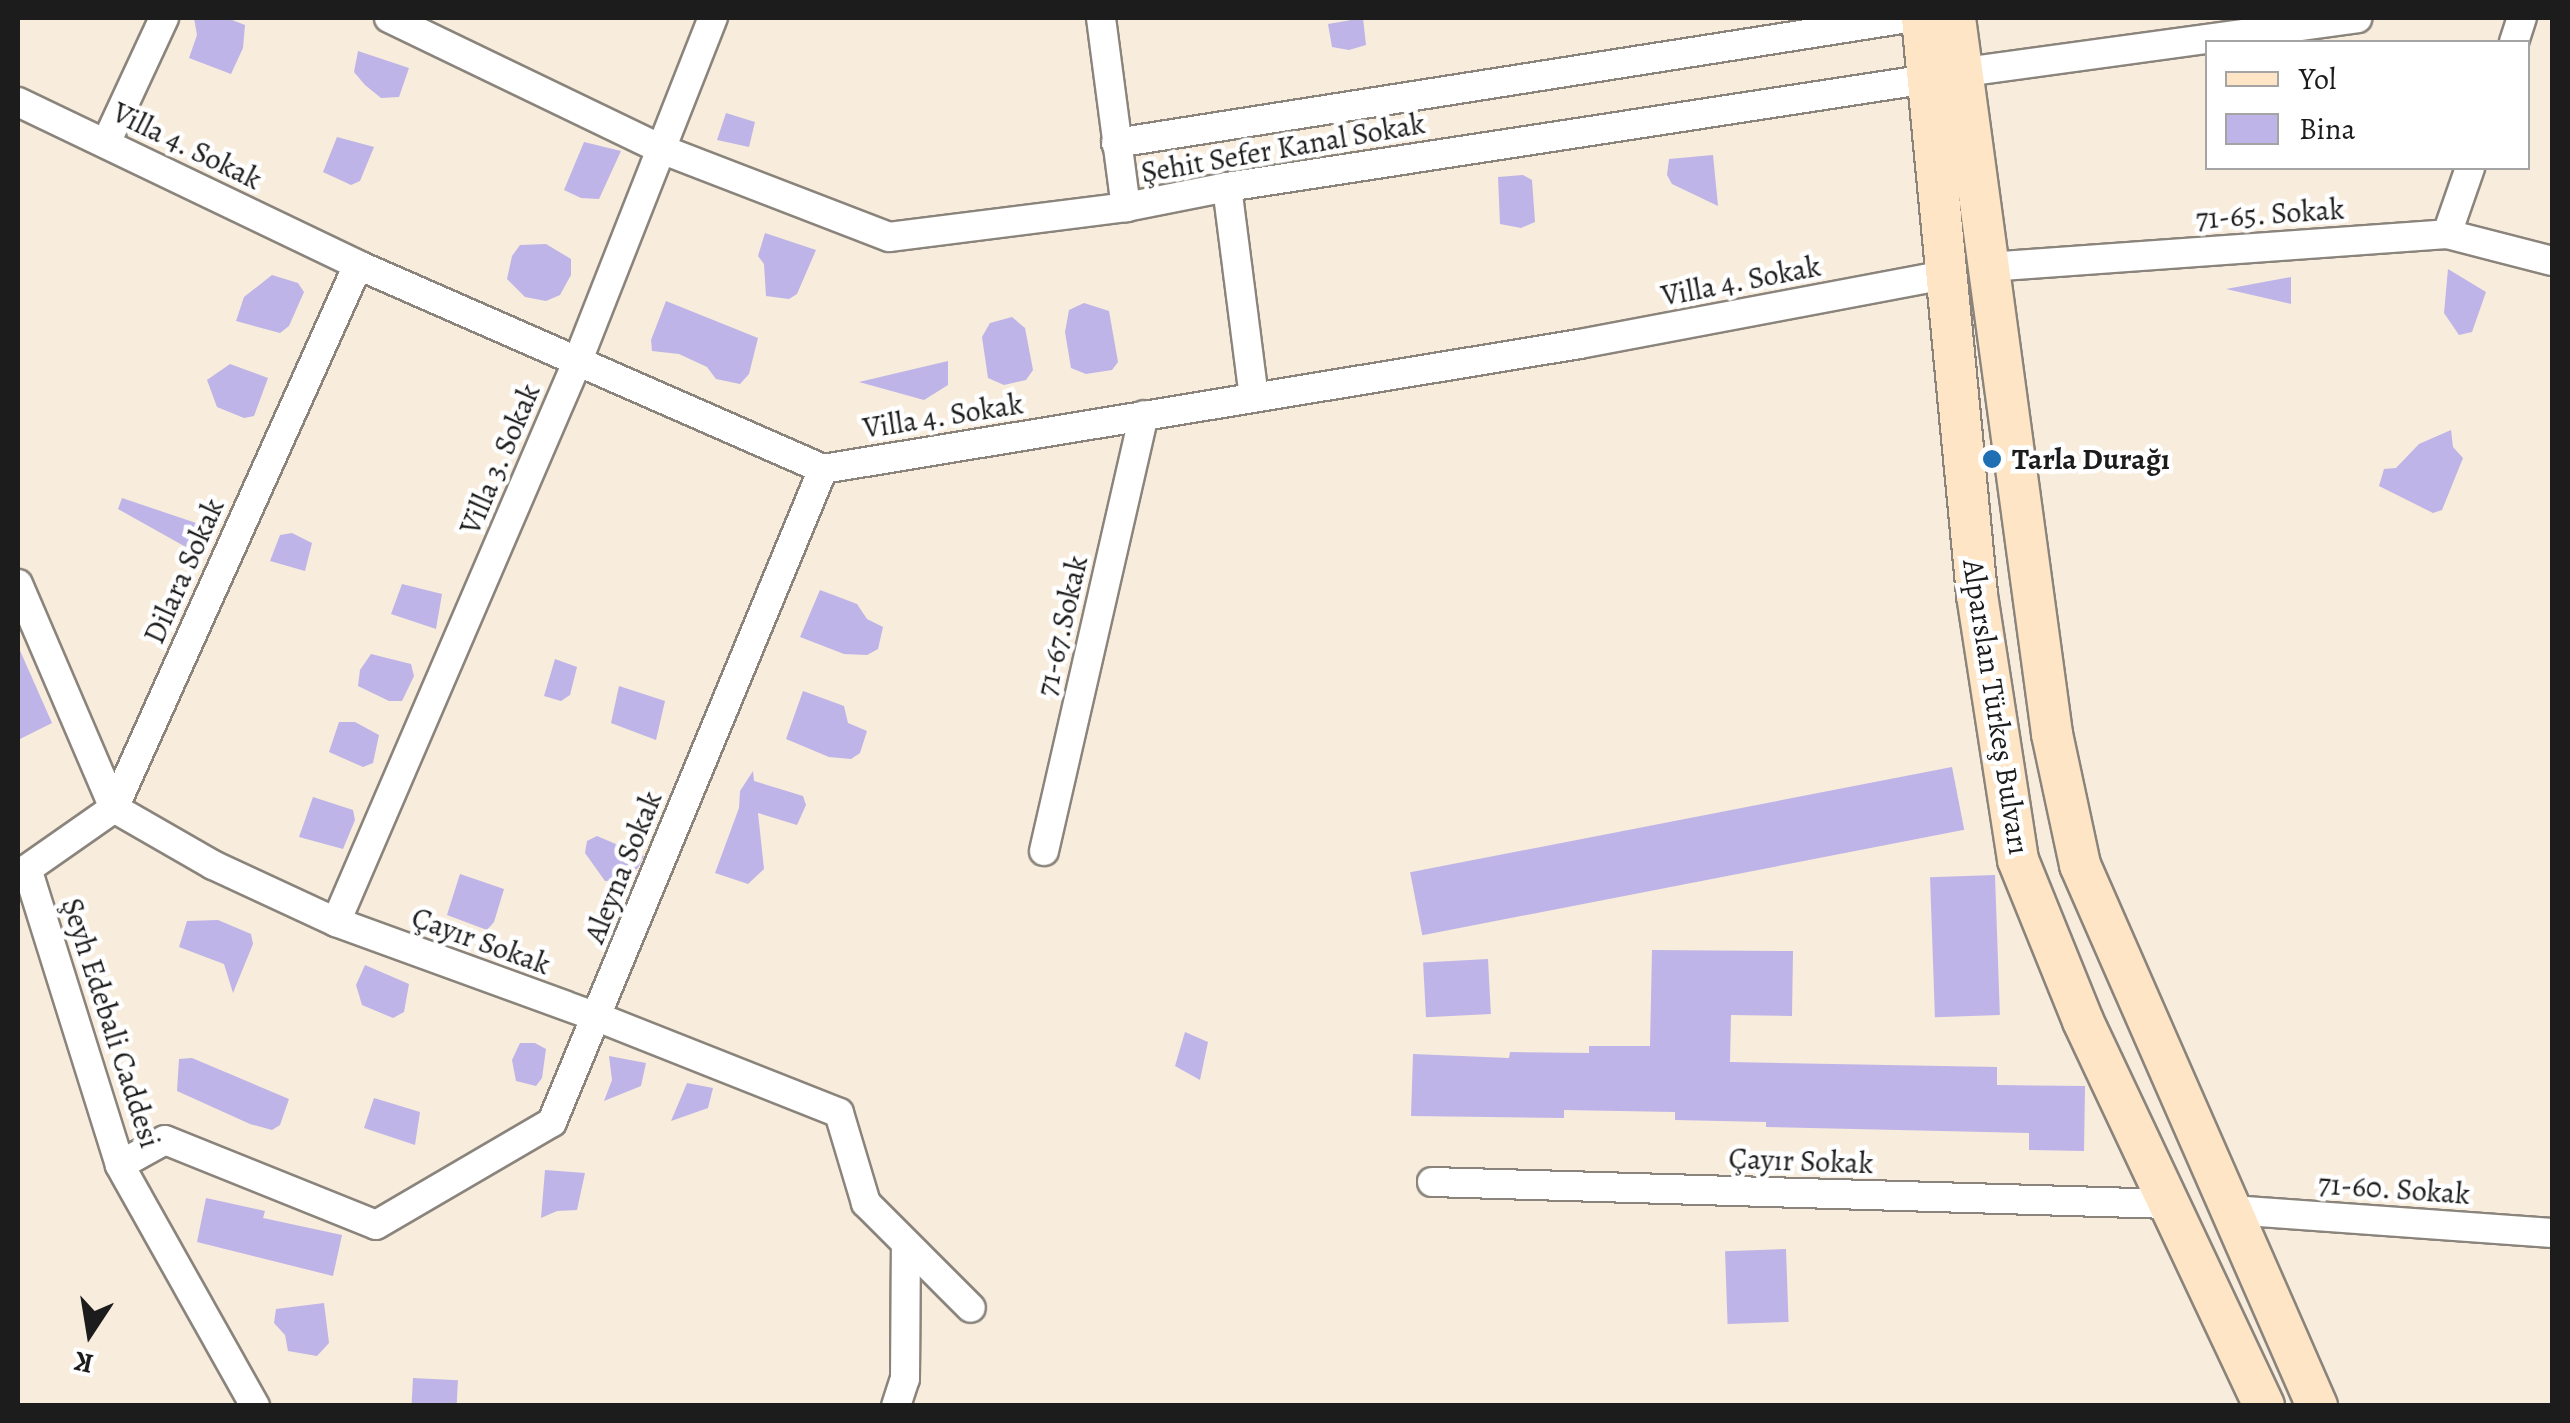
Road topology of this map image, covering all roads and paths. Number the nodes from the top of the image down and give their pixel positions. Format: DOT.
graph roads {
  1 [pos="164,18"];
  2 [pos="389,18"];
  3 [pos="713,18"];
  4 [pos="1100,18"];
  5 [pos="1908,18"];
  6 [pos="1922,18"];
  7 [pos="1955,18"];
  8 [pos="2357,18"];
  9 [pos="1946,76"];
  10 [pos="18,102"];
  11 [pos="106,143"];
  12 [pos="1116,143"];
  13 [pos="661,149"];
  14 [pos="2469,170"];
  15 [pos="1227,187"];
  16 [pos="1126,207"];
  17 [pos="2446,234"];
  18 [pos="2552,262"];
  19 [pos="358,265"];
  20 [pos="1988,267"];
  21 [pos="1945,276"];
  22 [pos="578,360"];
  23 [pos="1254,397"];
  24 [pos="1144,415"];
  25 [pos="824,469"];
  26 [pos="18,584"];
  27 [pos="114,808"];
  28 [pos="1044,851"];
  29 [pos="336,922"];
  30 [pos="597,1017"];
  31 [pos="120,1165"];
  32 [pos="1432,1182"];
  33 [pos="2168,1204"];
  34 [pos="2232,1210"];
  35 [pos="2552,1233"];
  36 [pos="906,1245"];
  37 [pos="971,1308"];
  38 [pos="255,1406"];
  39 [pos="896,1406"];
  40 [pos="2264,1406"];
  41 [pos="2317,1406"];
  1 -- 11 [label="street"];
  2 -- 13 [label="street, Şehit Sefer Kanal Sokak"];
  3 -- 13 [label="street, Villa 3. Sokak"];
  4 -- 12 [label="street"];
  5 -- 12 [label="street, Şehit Sefer Kanal Sokak"];
  6 -- 9 [label="street, Alparslan Türkeş Bulvarı"];
  7 -- 9 [label="street, Alparslan Türkeş Bulvarı"];
  8 -- 9 [label="street, Şehit Sefer Kanal Sokak"];
  9 -- 15 [label="street, Şehit Sefer Kanal Sokak"];
  9 -- 20 [label="street, Alparslan Türkeş Bulvarı"];
  9 -- 21 [label="street, Alparslan Türkeş Bulvarı"];
  10 -- 11 [label="street, Villa 4. Sokak"];
  11 -- 19 [label="street, Villa 4. Sokak"];
  12 -- 16 [label="street"];
  13 -- 16 [label="street, Şehit Sefer Kanal Sokak"];
  13 -- 22 [label="street, Villa 3. Sokak"];
  14 -- 17 [label="street"];
  15 -- 16 [label="street, Şehit Sefer Kanal Sokak"];
  15 -- 23 [label="street"];
  17 -- 18 [label="street, 71-65. Sokak"];
  17 -- 20 [label="street, 71-65. Sokak"];
  19 -- 22 [label="street, Villa 4. Sokak"];
  19 -- 27 [label="street, Dilara Sokak"];
  20 -- 34 [label="street, Alparslan Türkeş Bulvarı"];
  21 -- 23 [label="street, Villa 4. Sokak"];
  21 -- 33 [label="street, Alparslan Türkeş Bulvarı"];
  22 -- 25 [label="street, Villa 4. Sokak"];
  22 -- 29 [label="street, Villa 3. Sokak"];
  23 -- 24 [label="street, Villa 4. Sokak"];
  24 -- 25 [label="street, Villa 4. Sokak"];
  24 -- 28 [label="street, 71-67.Sokak"];
  25 -- 30 [label="street, Aleyna Sokak"];
  26 -- 27 [label="street"];
  27 -- 29 [label="street, Çayır Sokak"];
  27 -- 31 [label="street, Şeyh Edebali Caddesi"];
  29 -- 30 [label="street, Çayır Sokak"];
  30 -- 31 [label="street, Aleyna Sokak"];
  30 -- 36 [label="street, Çayır Sokak"];
  31 -- 38 [label="street, Şeyh Edebali Caddesi"];
  32 -- 33 [label="street, Çayır Sokak"];
  33 -- 40 [label="street, Alparslan Türkeş Bulvarı"];
  34 -- 35 [label="street, 71-60. Sokak"];
  34 -- 41 [label="street, Alparslan Türkeş Bulvarı"];
  36 -- 37 [label="street, Çayır Sokak"];
  36 -- 39 [label="street"];
}
